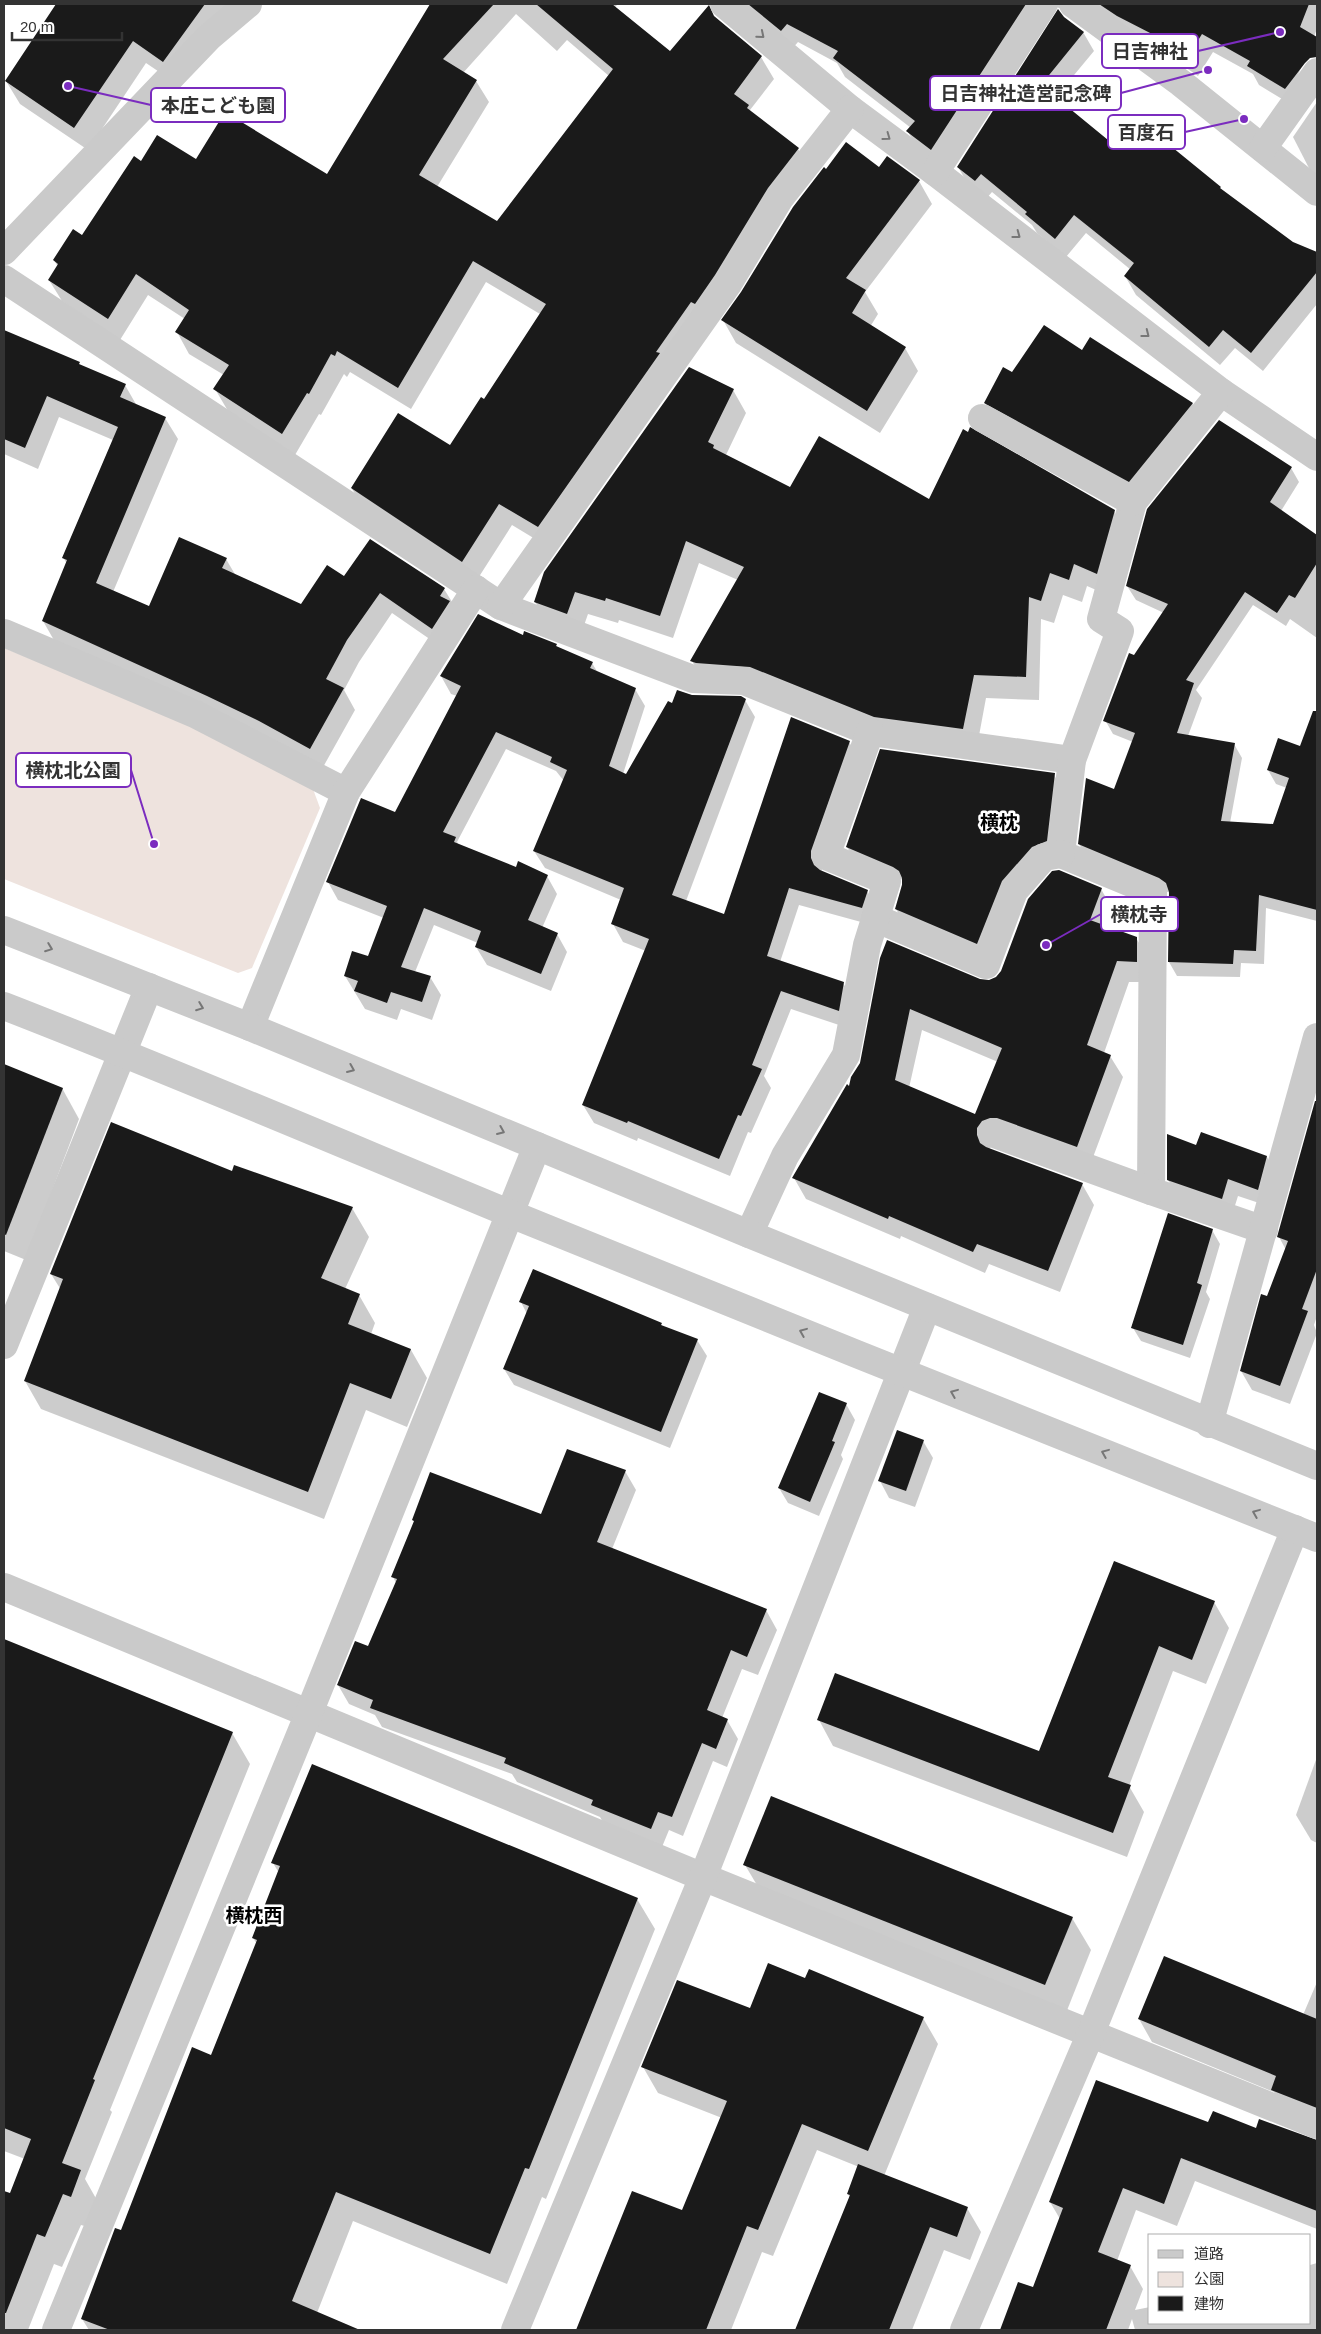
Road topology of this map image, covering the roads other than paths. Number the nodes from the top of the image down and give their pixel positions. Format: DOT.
graph roads {
  1 [pos="248,4"];
  2 [pos="724,4"];
  3 [pos="1044,4"];
  4 [pos="1074,4"];
  5 [pos="1317,72"];
  6 [pos="850,109"];
  7 [pos="1263,148"];
  8 [pos="935,172"];
  9 [pos="1317,192"];
  10 [pos="4,251"];
  11 [pos="4,279"];
  12 [pos="1221,392"];
  13 [pos="982,418"];
  14 [pos="1317,457"];
  15 [pos="1133,502"];
  16 [pos="476,589"];
  17 [pos="501,606"];
  18 [pos="4,633"];
  19 [pos="870,732"];
  20 [pos="1072,760"];
  21 [pos="346,792"];
  22 [pos="1061,854"];
  23 [pos="875,918"];
  24 [pos="4,930"];
  25 [pos="149,987"];
  26 [pos="4,1006"];
  27 [pos="250,1027"];
  28 [pos="1317,1036"];
  29 [pos="123,1052"];
  30 [pos="992,1133"];
  31 [pos="537,1146"];
  32 [pos="1150,1191"];
  33 [pos="511,1214"];
  34 [pos="1264,1230"];
  35 [pos="749,1234"];
  36 [pos="927,1307"];
  37 [pos="4,1344"];
  38 [pos="902,1373"];
  39 [pos="1209,1424"];
  40 [pos="1317,1466"];
  41 [pos="1306,1533"];
  42 [pos="4,1587"];
  43 [pos="309,1713"];
  44 [pos="702,1877"];
  45 [pos="1091,2033"];
  46 [pos="1317,2125"];
  47 [pos="56,2330"];
  48 [pos="515,2330"];
  49 [pos="964,2330"];
  1 -- 10 [label="street"];
  2 -- 6 [label="street, one-way"];
  3 -- 8 [label="street"];
  4 -- 7 [label="street"];
  5 -- 7 [label="street"];
  6 -- 8 [label="street, one-way"];
  6 -- 17 [label="street"];
  7 -- 9 [label="street"];
  8 -- 12 [label="street, one-way"];
  11 -- 16 [label="street"];
  12 -- 14 [label="street"];
  12 -- 15 [label="street"];
  13 -- 15 [label="street"];
  15 -- 20 [label="street"];
  16 -- 17 [label="street"];
  16 -- 21 [label="street"];
  17 -- 19 [label="street"];
  18 -- 21 [label="street"];
  19 -- 20 [label="street"];
  19 -- 23 [label="street"];
  20 -- 22 [label="street"];
  21 -- 27 [label="street"];
  22 -- 23 [label="street"];
  22 -- 32 [label="street"];
  23 -- 35 [label="street"];
  24 -- 25 [label="street, one-way"];
  25 -- 27 [label="street, one-way"];
  25 -- 29 [label="street"];
  26 -- 29 [label="street"];
  27 -- 31 [label="street, one-way"];
  28 -- 34 [label="street"];
  29 -- 33 [label="street"];
  29 -- 37 [label="street"];
  30 -- 32 [label="street"];
  31 -- 33 [label="street"];
  31 -- 35 [label="street"];
  32 -- 34 [label="street"];
  38 -- 33 [label="street, one-way"];
  33 -- 43 [label="street"];
  34 -- 39 [label="street"];
  35 -- 36 [label="street"];
  36 -- 38 [label="street"];
  36 -- 39 [label="street"];
  41 -- 38 [label="street, one-way"];
  38 -- 44 [label="street"];
  39 -- 40 [label="street"];
  41 -- 45 [label="street"];
  42 -- 43 [label="street"];
  43 -- 44 [label="street"];
  43 -- 47 [label="street"];
  44 -- 45 [label="street"];
  44 -- 48 [label="street"];
  45 -- 46 [label="street"];
  45 -- 49 [label="street"];
}
